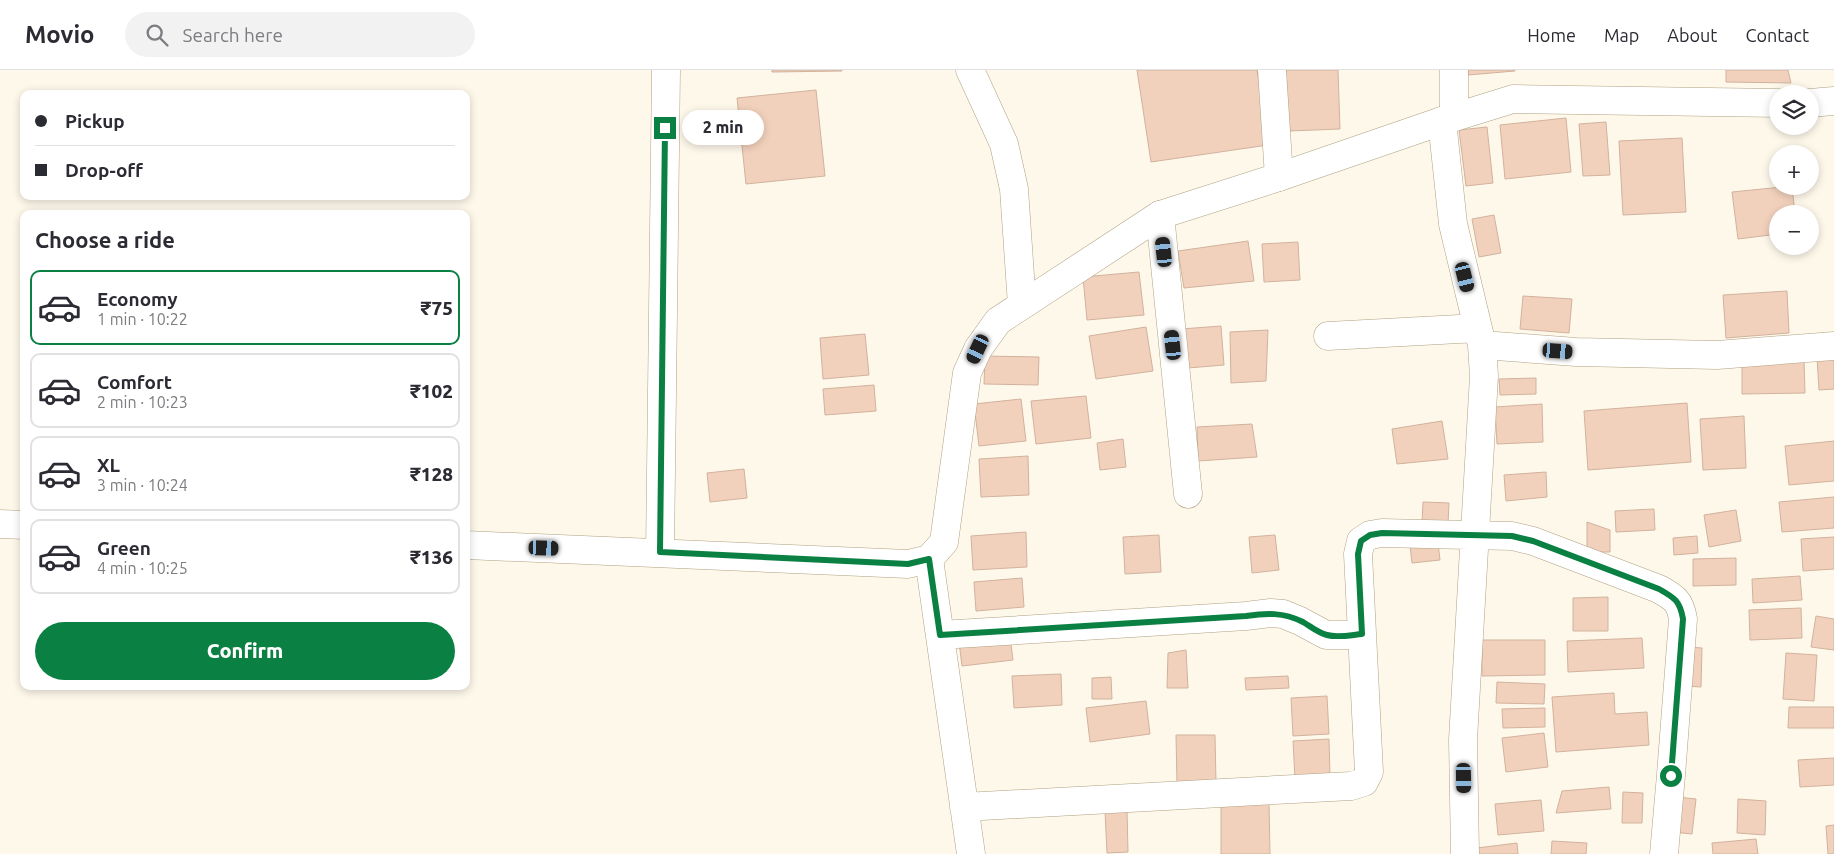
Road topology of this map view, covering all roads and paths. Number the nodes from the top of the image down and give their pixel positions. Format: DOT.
graph roads {
  1 [pos="666,70"];
  2 [pos="970,70"];
  3 [pos="1272,70"];
  4 [pos="1454,70"];
  5 [pos="1834,102"];
  6 [pos="1769,103"];
  7 [pos="1819,103"];
  8 [pos="1448,119"];
  9 [pos="1279,177"];
  10 [pos="1160,215"];
  11 [pos="1022,305"];
  12 [pos="1328,336"];
  13 [pos="1480,337"];
  14 [pos="1834,346"];
  15 [pos="1188,494"];
  16 [pos="0,524"];
  17 [pos="20,525"];
  18 [pos="1476,536"];
  19 [pos="470,544"];
  20 [pos="660,552"];
  21 [pos="929,559"];
  22 [pos="1362,634"];
  23 [pos="940,635"];
  24 [pos="964,807"];
  25 [pos="971,854"];
  26 [pos="1465,854"];
  27 [pos="1664,854"];
  1 -- 20 [label="street"];
  2 -- 11 [label="street"];
  3 -- 9 [label="street"];
  4 -- 8 [label="street"];
  5 -- 7 [label="street"];
  6 -- 8 [label="street"];
  8 -- 9 [label="street"];
  8 -- 13 [label="street"];
  9 -- 10 [label="street"];
  10 -- 11 [label="street"];
  10 -- 15 [label="street"];
  11 -- 21 [label="street"];
  12 -- 13 [label="street"];
  13 -- 14 [label="street"];
  13 -- 18 [label="street"];
  16 -- 17 [label="street"];
  18 -- 22 [label="street"];
  18 -- 26 [label="street"];
  18 -- 27 [label="street"];
  19 -- 20 [label="street"];
  20 -- 21 [label="street"];
  21 -- 23 [label="street"];
  22 -- 23 [label="street"];
  22 -- 24 [label="street"];
  23 -- 24 [label="street"];
  24 -- 25 [label="street"];
}
